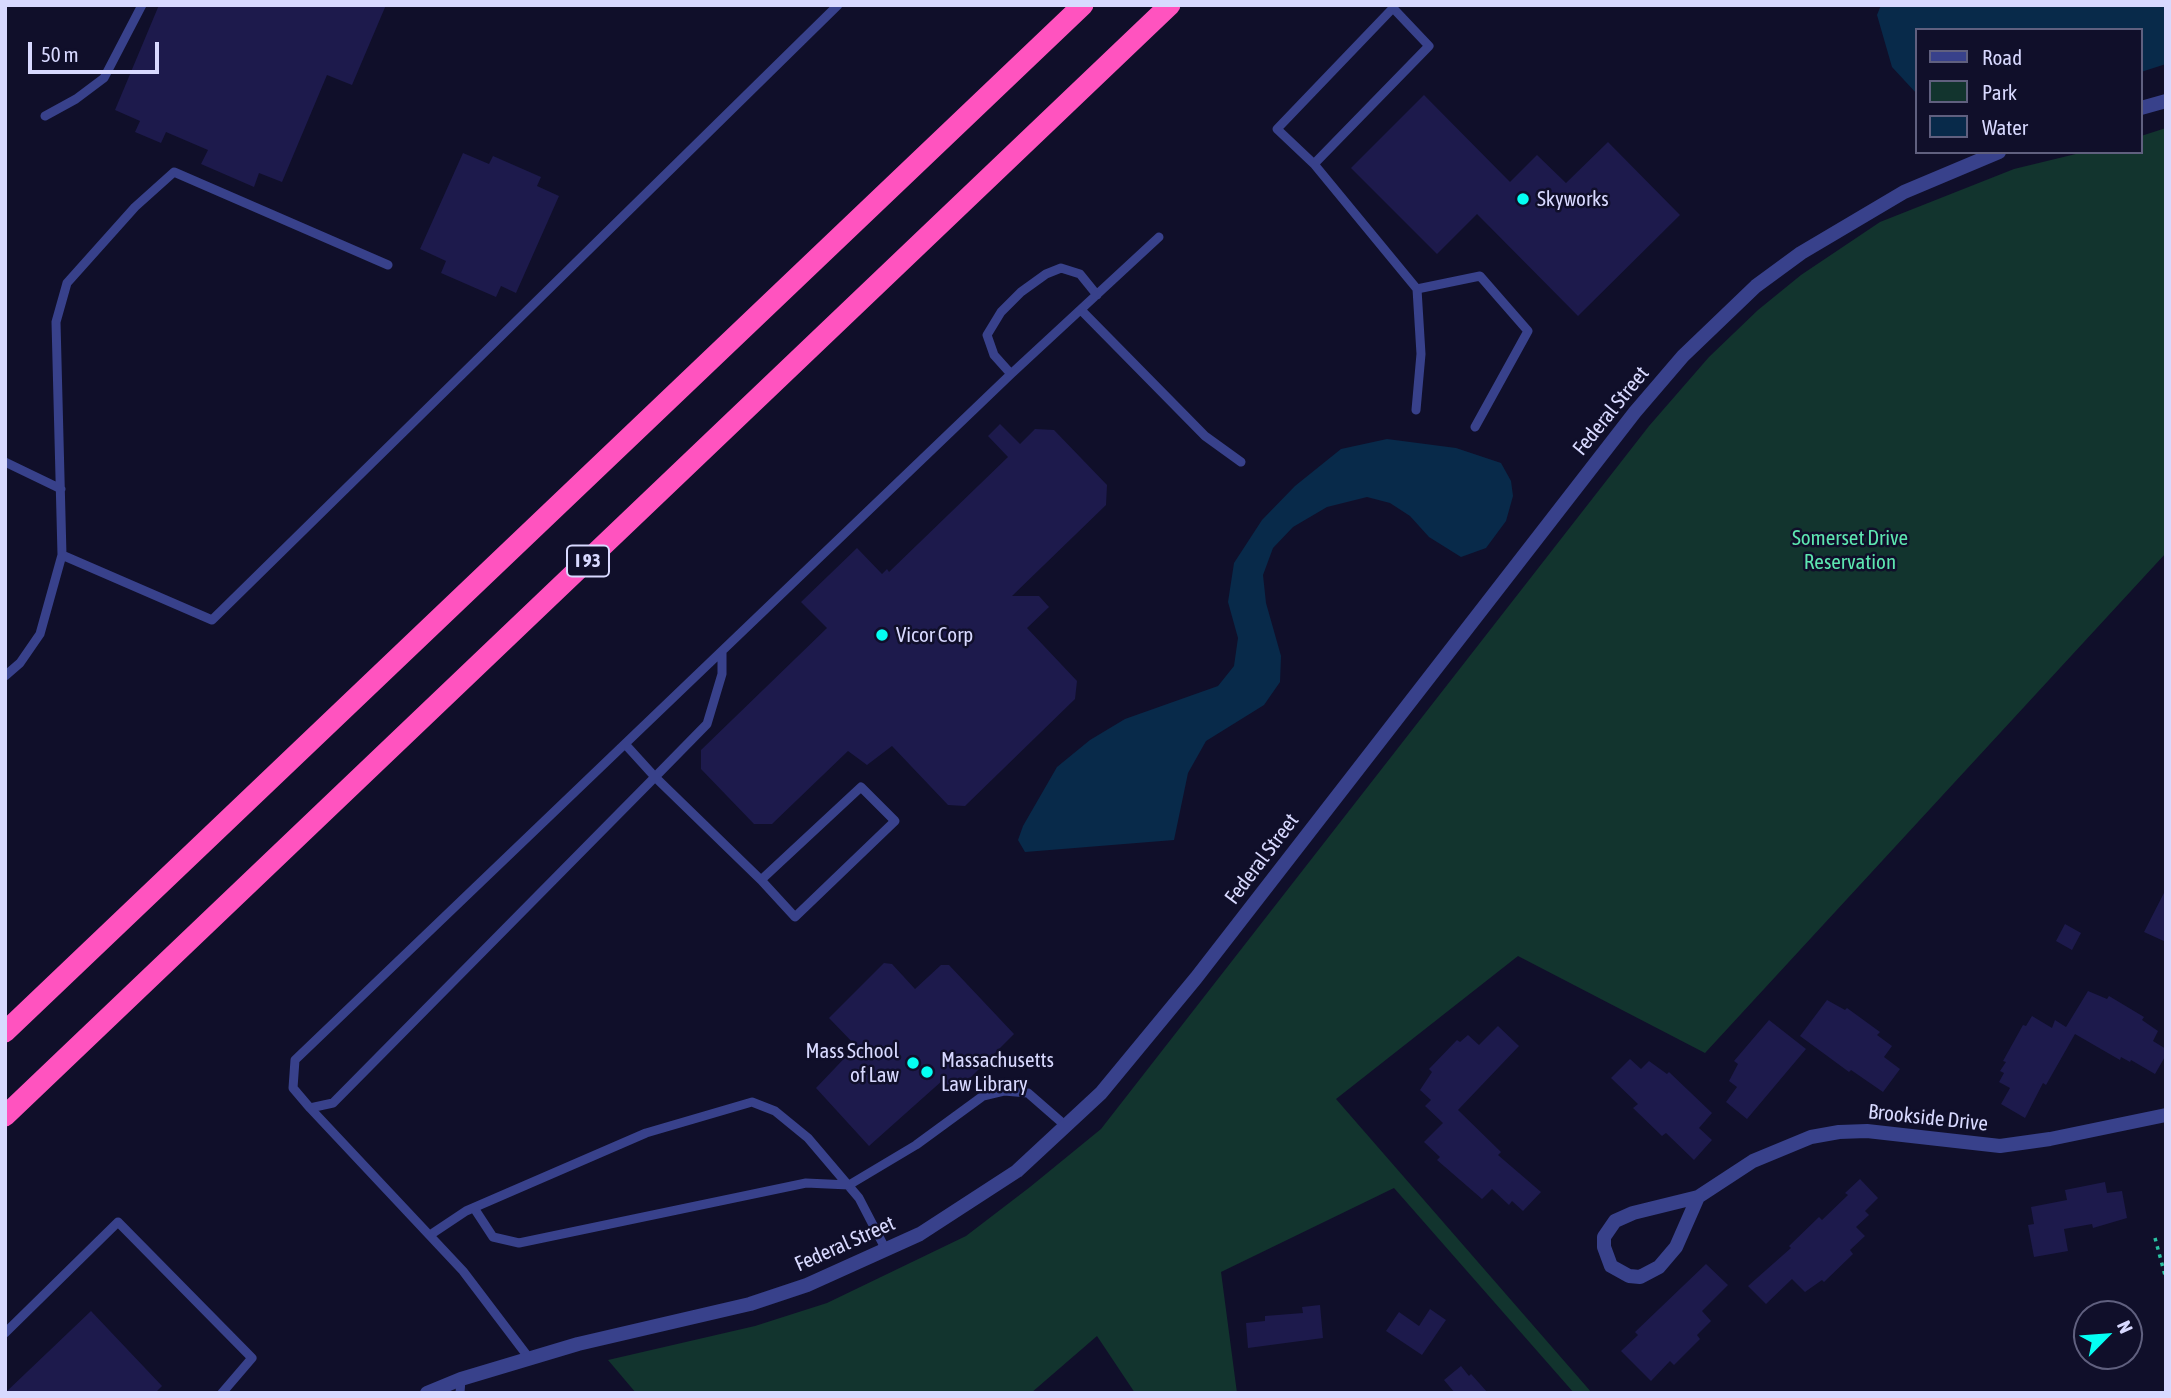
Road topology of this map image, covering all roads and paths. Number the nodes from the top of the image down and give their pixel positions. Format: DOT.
graph roads {
  1 [pos="142,5"];
  2 [pos="838,5"];
  3 [pos="1083,5"];
  4 [pos="1170,5"];
  5 [pos="2166,101"];
  6 [pos="2143,107"];
  7 [pos="45,116"];
  8 [pos="1993,154"];
  9 [pos="1314,163"];
  10 [pos="1160,237"];
  11 [pos="388,265"];
  12 [pos="1417,289"];
  13 [pos="1097,295"];
  14 [pos="1081,310"];
  15 [pos="1011,374"];
  16 [pos="1416,410"];
  17 [pos="1475,426"];
  18 [pos="5,462"];
  19 [pos="1241,462"];
  20 [pos="61,489"];
  21 [pos="62,555"];
  22 [pos="722,651"];
  23 [pos="5,676"];
  24 [pos="625,744"];
  25 [pos="656,777"];
  26 [pos="761,880"];
  27 [pos="5,1032"];
  28 [pos="310,1108"];
  29 [pos="5,1115"];
  30 [pos="2166,1115"];
  31 [pos="1067,1127"];
  32 [pos="849,1185"];
  33 [pos="1698,1197"];
  34 [pos="474,1208"];
  35 [pos="429,1235"];
  36 [pos="2155,1238"];
  37 [pos="886,1250"];
  38 [pos="2166,1279"];
  39 [pos="5,1333"];
  40 [pos="529,1358"];
  41 [pos="461,1386"];
  42 [pos="222,1393"];
  43 [pos="427,1393"];
  1 -- 7 [label="lane"];
  2 -- 21 [label="lane"];
  3 -- 27 [label="highway"];
  4 -- 29 [label="highway, I 93"];
  5 -- 6 [label="street"];
  8 -- 31 [label="street, Federal Street"];
  9 -- 9 [label="lane"];
  9 -- 12 [label="lane"];
  10 -- 13 [label="lane"];
  11 -- 20 [label="lane"];
  12 -- 16 [label="lane"];
  12 -- 17 [label="lane"];
  13 -- 14 [label="lane"];
  13 -- 15 [label="lane"];
  14 -- 15 [label="lane"];
  14 -- 19 [label="lane"];
  15 -- 22 [label="lane"];
  18 -- 20 [label="lane"];
  20 -- 21 [label="lane"];
  21 -- 23 [label="lane"];
  22 -- 24 [label="lane"];
  22 -- 25 [label="lane"];
  24 -- 25 [label="lane"];
  24 -- 28 [label="lane"];
  25 -- 26 [label="lane"];
  25 -- 28 [label="lane"];
  26 -- 26 [label="lane"];
  28 -- 35 [label="lane"];
  30 -- 33 [label="street, Brookside Drive"];
  31 -- 32 [label="lane"];
  31 -- 37 [label="street, Federal Street"];
  32 -- 34 [label="lane"];
  32 -- 34 [label="lane"];
  32 -- 37 [label="lane"];
  33 -- 33 [label="street, Brookside Drive"];
  34 -- 35 [label="lane"];
  35 -- 40 [label="lane"];
  36 -- 38 [label="path"];
  37 -- 40 [label="street, Federal Street"];
  39 -- 42 [label="lane"];
  40 -- 41 [label="street, Federal Street"];
  41 -- 43 [label="street, Federal Street"];
}
